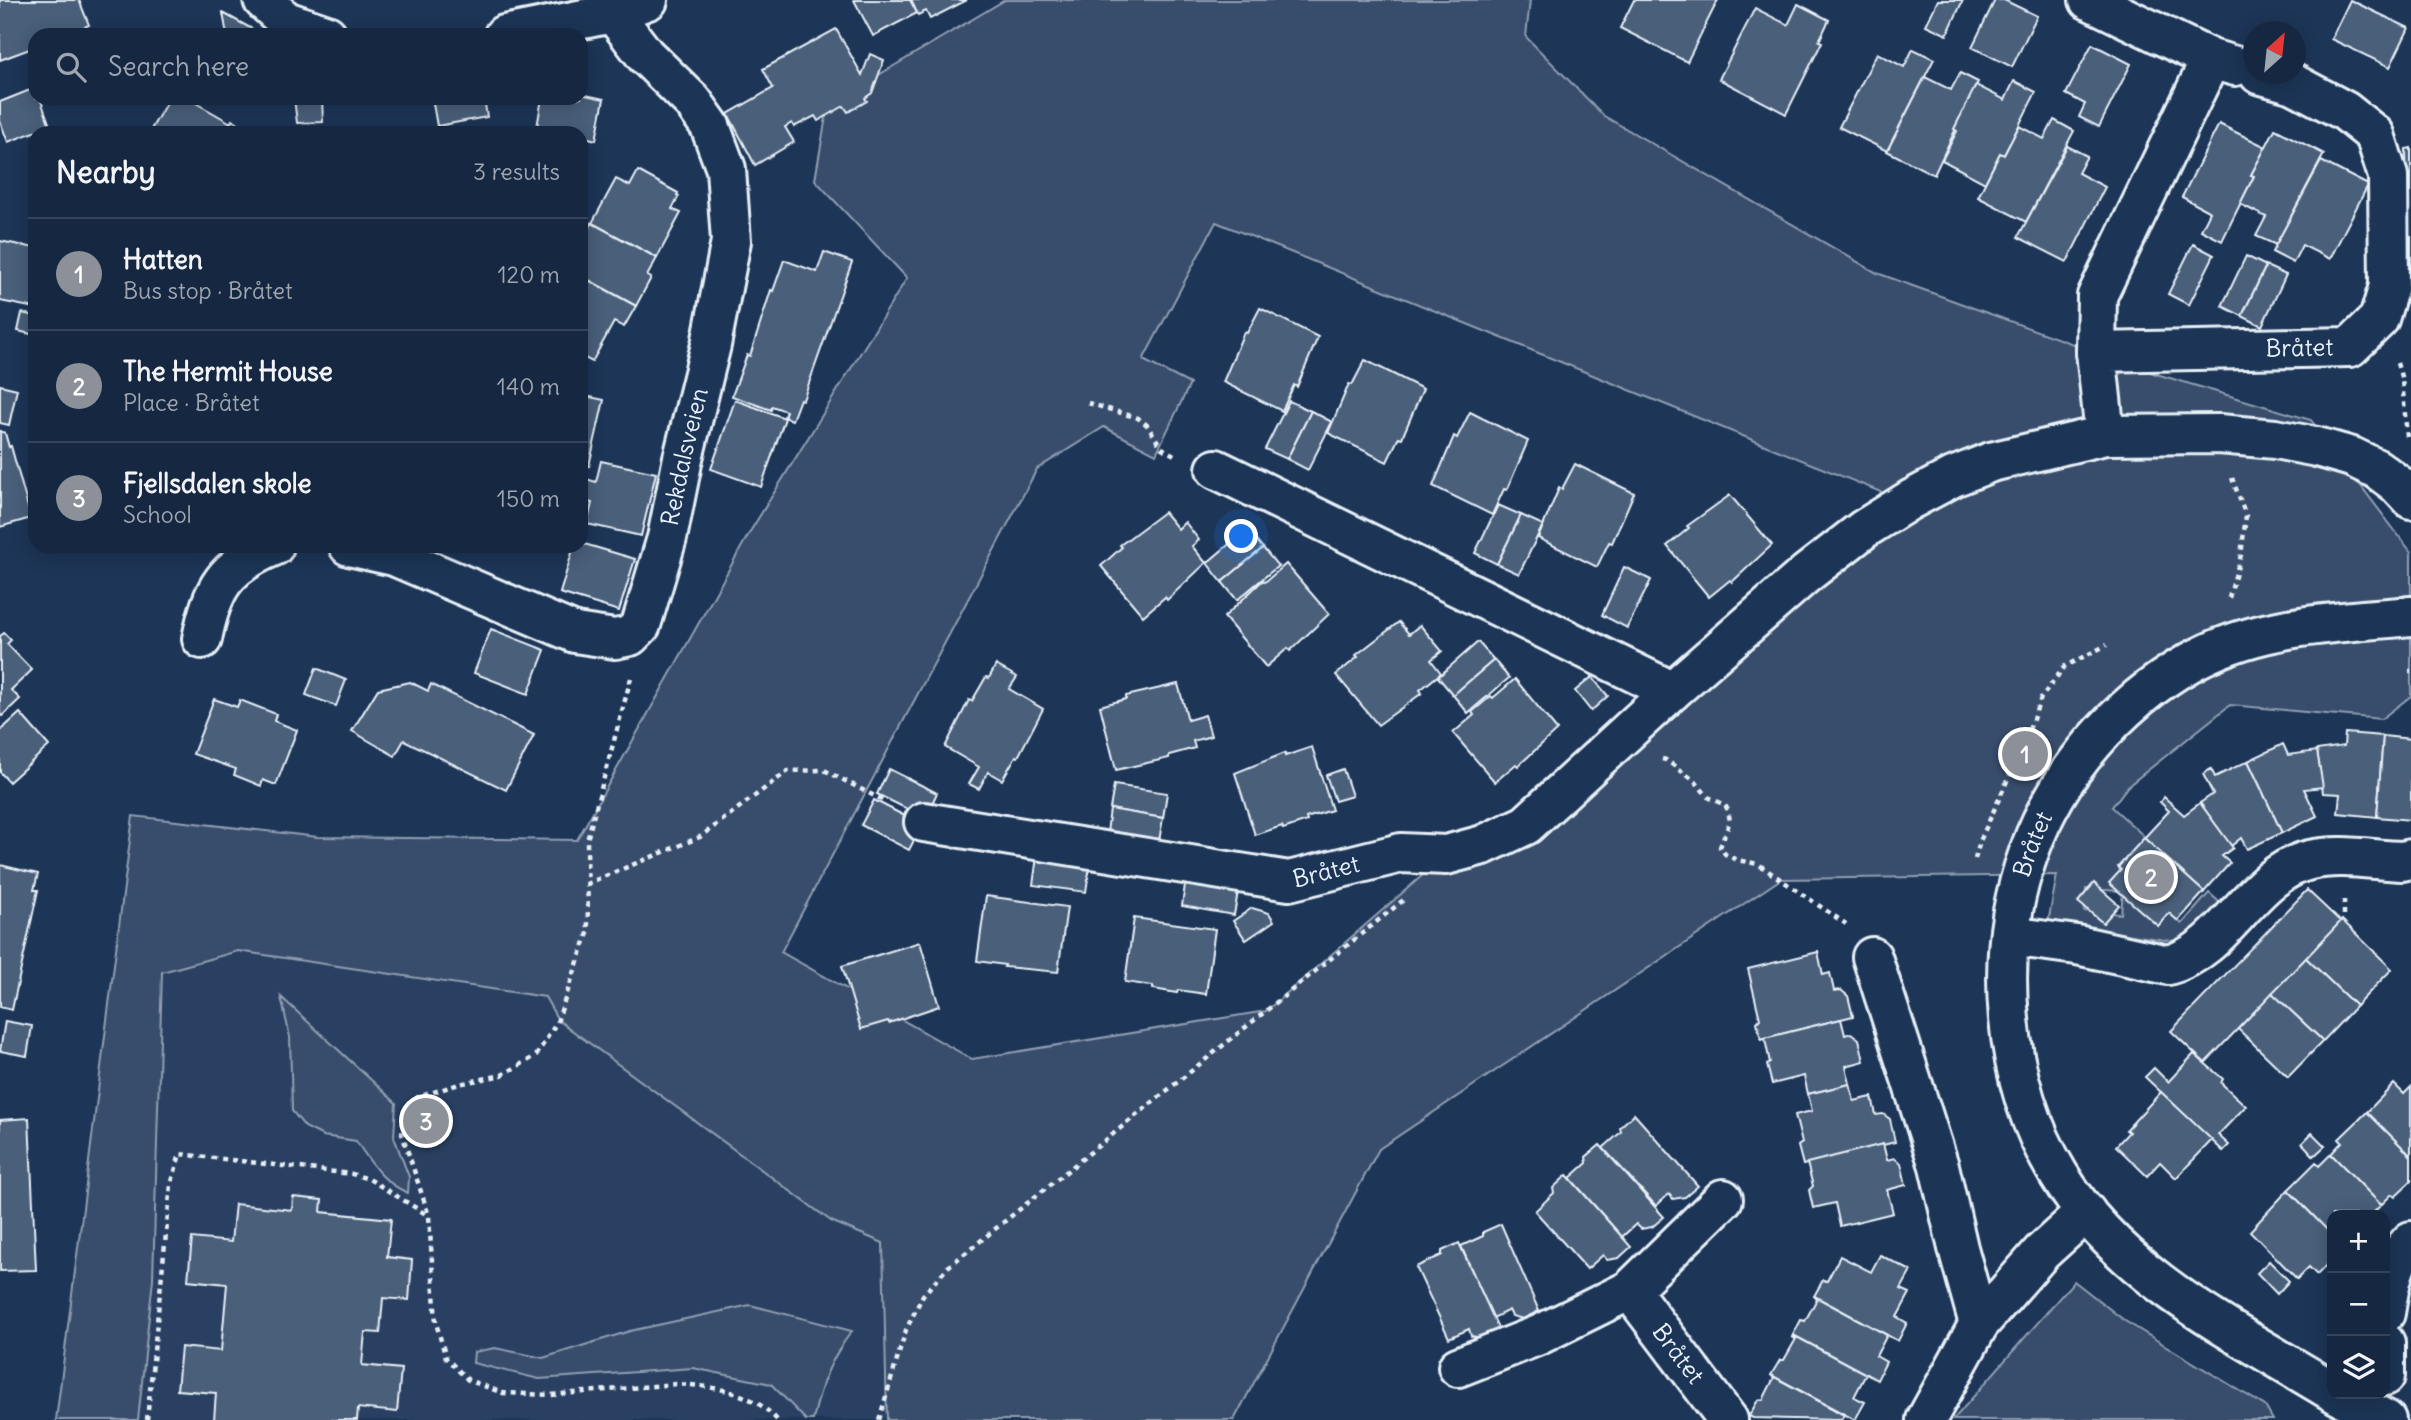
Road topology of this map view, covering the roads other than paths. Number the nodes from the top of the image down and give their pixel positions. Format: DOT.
graph roads {
  1 [pos="263,0"];
  2 [pos="648,0"];
  3 [pos="2090,0"];
  4 [pos="613,13"];
  5 [pos="306,28"];
  6 [pos="539,28"];
  7 [pos="2211,59"];
  8 [pos="2243,69"];
  9 [pos="2294,84"];
  10 [pos="2096,352"];
  11 [pos="2105,435"];
  12 [pos="1216,469"];
  13 [pos="2411,499"];
  14 [pos="256,553"];
  15 [pos="380,553"];
  16 [pos="2411,616"];
  17 [pos="202,639"];
  18 [pos="1672,691"];
  19 [pos="924,822"];
  20 [pos="2411,859"];
  21 [pos="2010,936"];
  22 [pos="1872,957"];
  23 [pos="1723,1199"];
  24 [pos="2086,1212"];
  25 [pos="2411,1241"];
  26 [pos="2390,1282"];
  27 [pos="1630,1290"];
  28 [pos="1979,1324"];
  29 [pos="1458,1367"];
  30 [pos="2327,1388"];
  31 [pos="2351,1399"];
  32 [pos="2378,1409"];
  33 [pos="1728,1420"];
  34 [pos="1926,1420"];
  1 -- 5 [label="street"];
  2 -- 4 [label="street"];
  3 -- 7 [label="street"];
  4 -- 6 [label="street"];
  4 -- 15 [label="street, Rekdalsveien"];
  7 -- 8 [label="street"];
  7 -- 10 [label="street"];
  9 -- 10 [label="street, Bråtet"];
  10 -- 11 [label="street"];
  11 -- 13 [label="street, Bråtet"];
  11 -- 18 [label="street, Bråtet"];
  12 -- 18 [label="street"];
  14 -- 17 [label="street"];
  16 -- 21 [label="street, Bråtet"];
  18 -- 19 [label="street, Bråtet"];
  20 -- 21 [label="street"];
  21 -- 24 [label="street, Bråtet"];
  22 -- 28 [label="street"];
  23 -- 27 [label="street"];
  24 -- 28 [label="street"];
  24 -- 30 [label="street, Bråtet"];
  25 -- 26 [label="street"];
  27 -- 29 [label="street"];
  27 -- 33 [label="street, Bråtet"];
  28 -- 34 [label="street"];
  31 -- 32 [label="street"];
}
